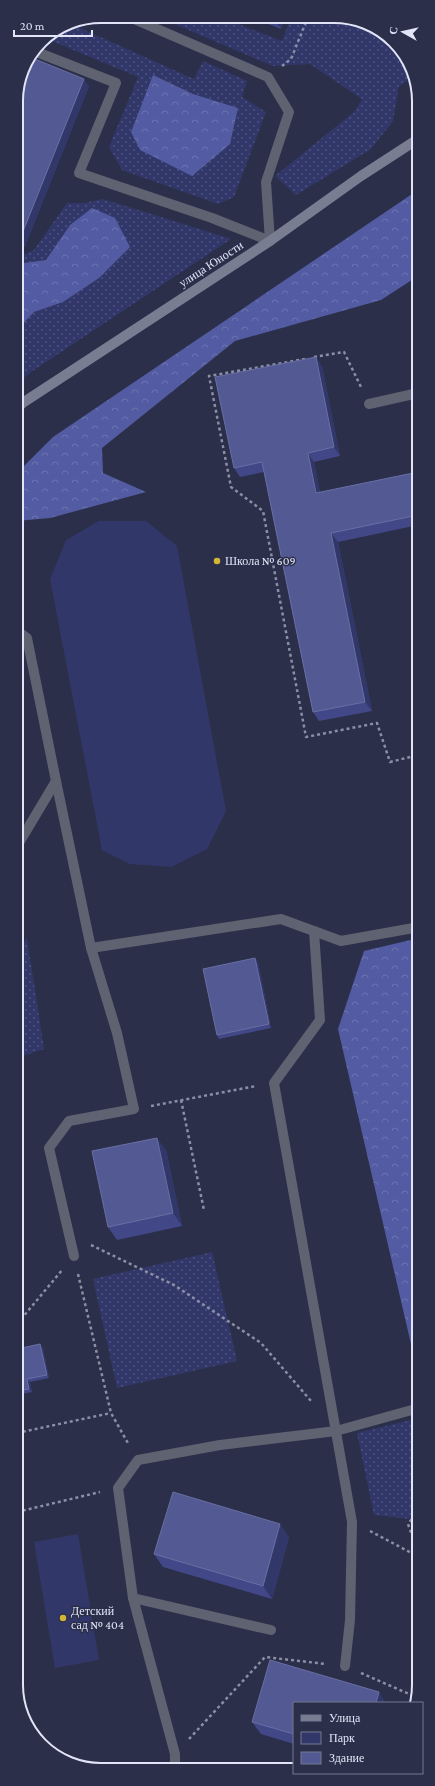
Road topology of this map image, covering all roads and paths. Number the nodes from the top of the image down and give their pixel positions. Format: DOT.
graph roads {
  1 [pos="143,23"];
  2 [pos="306,23"];
  3 [pos="39,53"];
  4 [pos="268,77"];
  5 [pos="412,143"];
  6 [pos="270,240"];
  7 [pos="412,394"];
  8 [pos="23,404"];
  9 [pos="369,404"];
  10 [pos="23,635"];
  11 [pos="412,756"];
  12 [pos="56,781"];
  13 [pos="23,836"];
  14 [pos="412,928"];
  15 [pos="314,931"];
  16 [pos="92,948"];
  17 [pos="274,1082"];
  18 [pos="181,1100"];
  19 [pos="134,1109"];
  20 [pos="204,1210"];
  21 [pos="69,1234"];
  22 [pos="74,1256"];
  23 [pos="23,1317"];
  24 [pos="316,1407"];
  25 [pos="412,1410"];
  26 [pos="111,1413"];
  27 [pos="336,1431"];
  28 [pos="23,1432"];
  29 [pos="138,1460"];
  30 [pos="118,1488"];
  31 [pos="23,1511"];
  32 [pos="412,1519"];
  33 [pos="352,1522"];
  34 [pos="412,1536"];
  35 [pos="412,1552"];
  36 [pos="133,1598"];
  37 [pos="271,1630"];
  38 [pos="345,1666"];
  39 [pos="411,1695"];
  40 [pos="176,1754"];
  41 [pos="175,1763"];
  1 -- 4 [label="lane"];
  2 -- 4 [label="path"];
  3 -- 6 [label="lane"];
  4 -- 6 [label="lane"];
  5 -- 6 [label="street, улица Юности"];
  6 -- 8 [label="street, улица Юности"];
  7 -- 9 [label="lane"];
  9 -- 11 [label="path"];
  10 -- 12 [label="lane"];
  12 -- 13 [label="lane"];
  12 -- 16 [label="lane"];
  14 -- 15 [label="lane"];
  15 -- 16 [label="lane"];
  15 -- 17 [label="lane"];
  16 -- 19 [label="lane"];
  17 -- 18 [label="path"];
  17 -- 27 [label="lane"];
  18 -- 19 [label="path"];
  18 -- 20 [label="path"];
  19 -- 21 [label="lane"];
  21 -- 22 [label="lane"];
  21 -- 24 [label="path"];
  22 -- 23 [label="path"];
  22 -- 26 [label="path"];
  25 -- 27 [label="lane"];
  26 -- 28 [label="path"];
  26 -- 29 [label="path"];
  27 -- 29 [label="lane"];
  27 -- 33 [label="lane"];
  29 -- 30 [label="lane"];
  30 -- 31 [label="path"];
  30 -- 36 [label="lane"];
  32 -- 34 [label="path"];
  33 -- 35 [label="path"];
  33 -- 38 [label="lane"];
  36 -- 37 [label="lane"];
  36 -- 40 [label="lane"];
  38 -- 39 [label="path"];
  38 -- 40 [label="path"];
  40 -- 41 [label="lane"];
}
